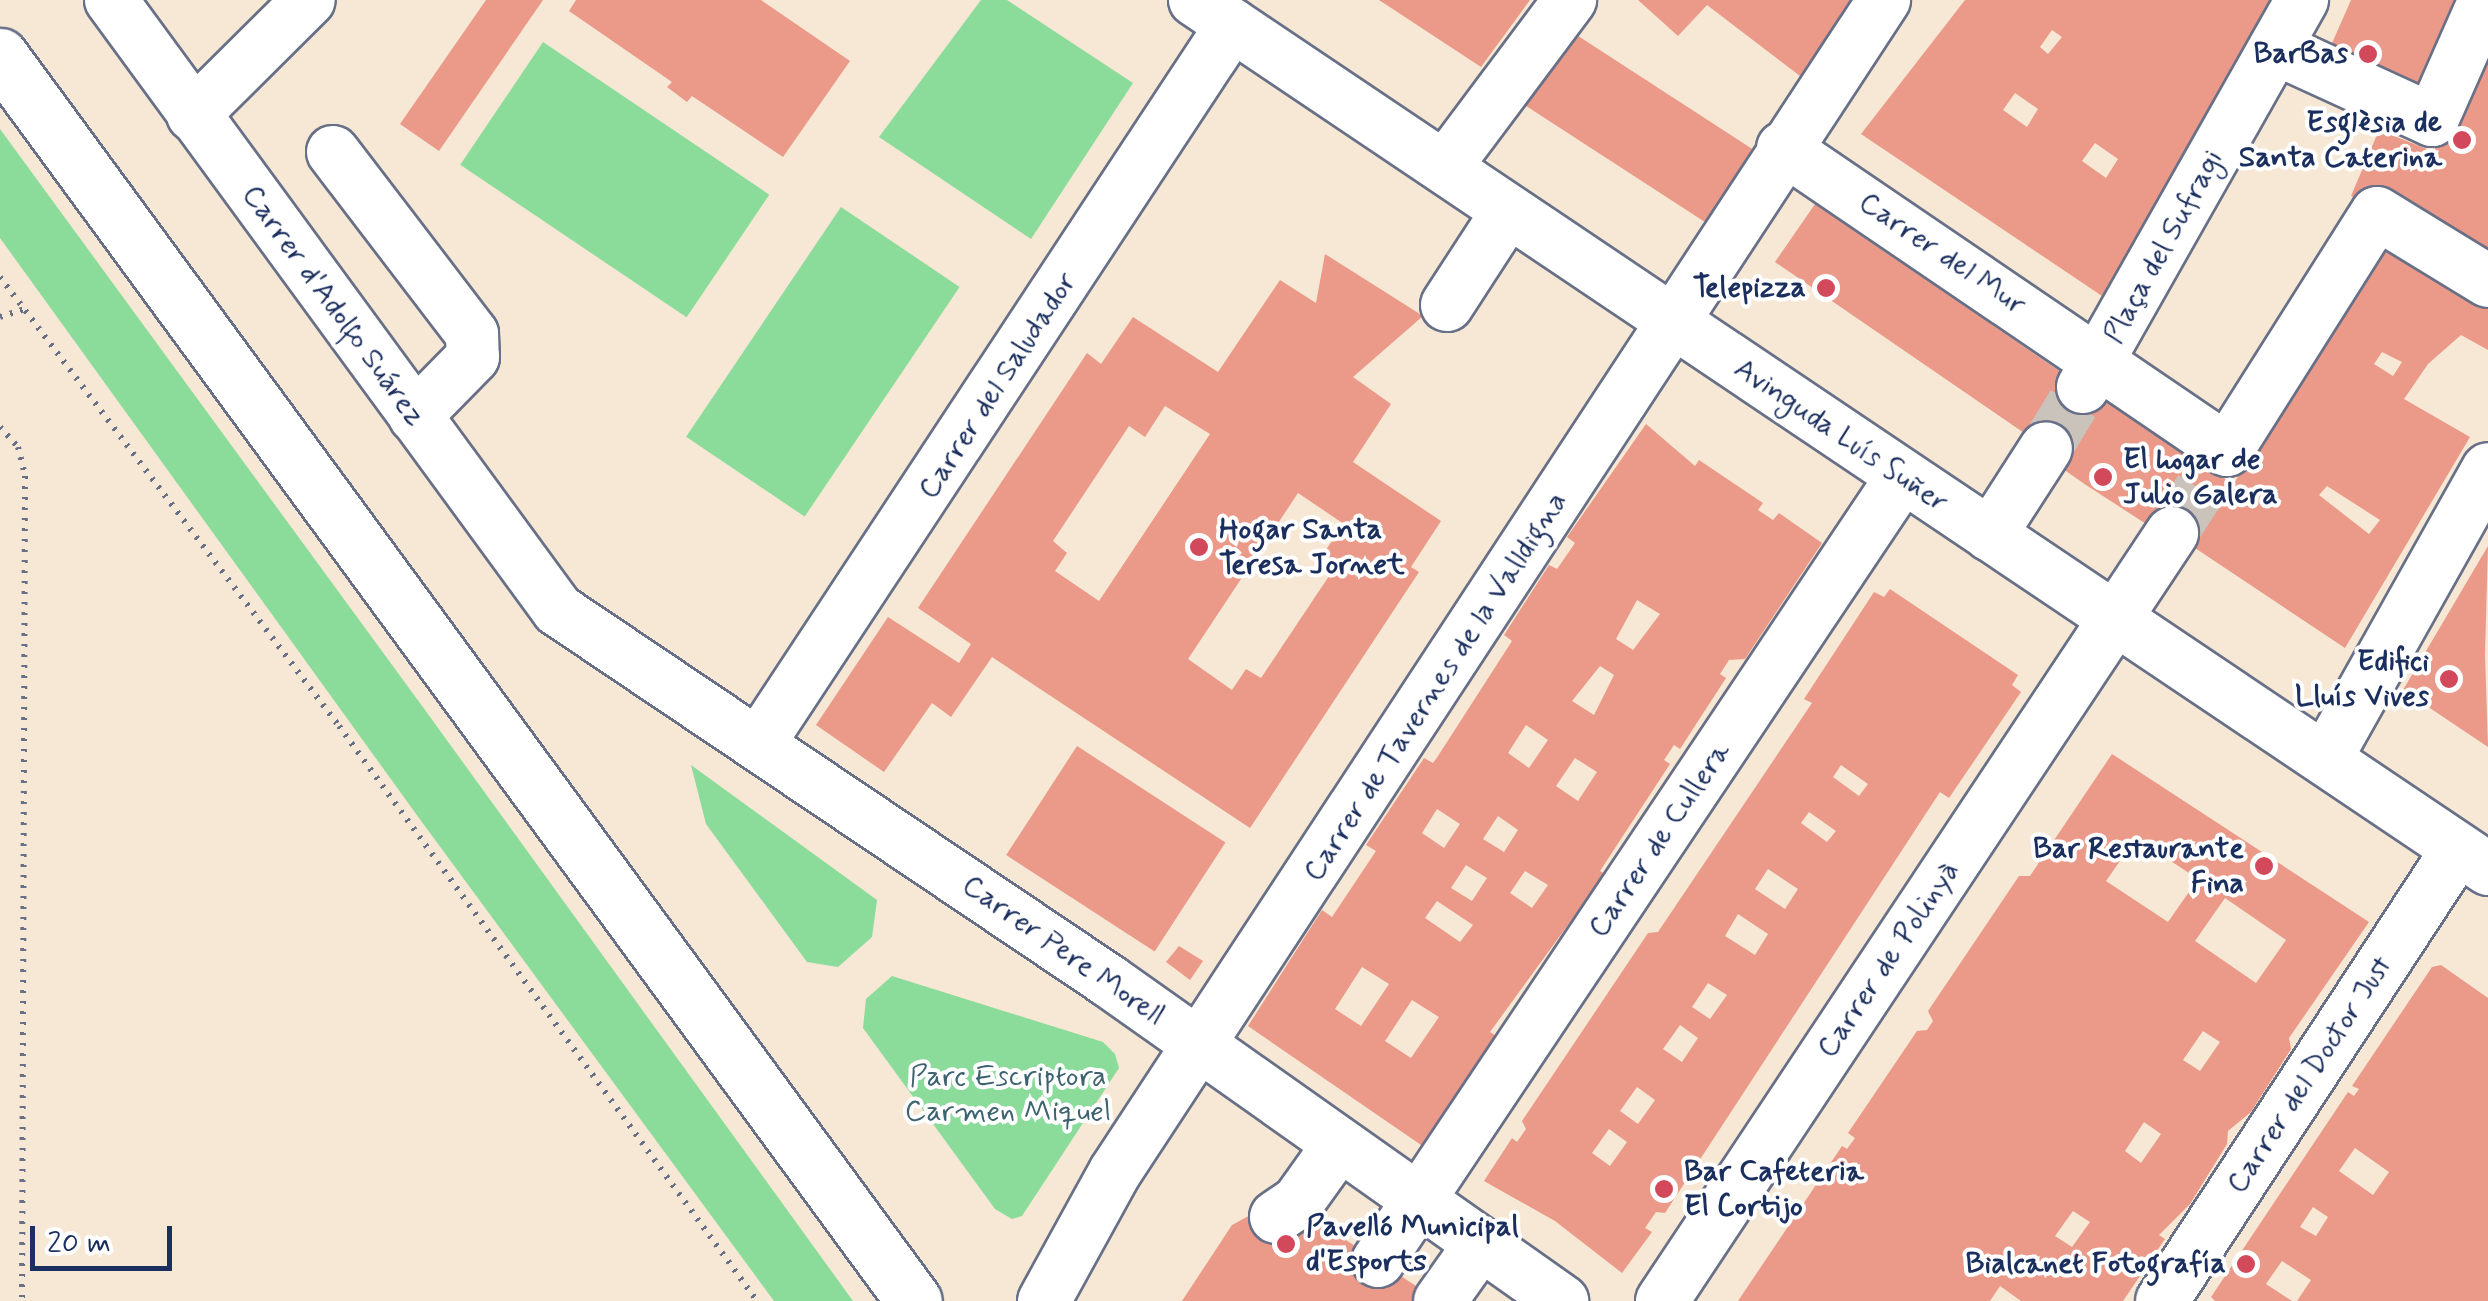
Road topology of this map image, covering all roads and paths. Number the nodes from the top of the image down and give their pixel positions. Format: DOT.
graph roads {
  1 [pos="111,0"];
  2 [pos="309,0"];
  3 [pos="1570,0"];
  4 [pos="1884,0"];
  5 [pos="2302,0"];
  6 [pos="2485,0"];
  7 [pos="1239,16"];
  8 [pos="2276,48"];
  9 [pos="0,56"];
  10 [pos="193,115"];
  11 [pos="1783,148"];
  12 [pos="333,152"];
  13 [pos="1445,168"];
  14 [pos="1508,210"];
  15 [pos="0,277"];
  16 [pos="2488,281"];
  17 [pos="1447,305"];
  18 [pos="24,309"];
  19 [pos="0,316"];
  20 [pos="1671,324"];
  21 [pos="2092,374"];
  22 [pos="415,416"];
  23 [pos="0,427"];
  24 [pos="2046,448"];
  25 [pos="2488,469"];
  26 [pos="1902,478"];
  27 [pos="1990,536"];
  28 [pos="2165,544"];
  29 [pos="558,610"];
  30 [pos="2116,620"];
  31 [pos="759,744"];
  32 [pos="2326,758"];
  33 [pos="2473,859"];
  34 [pos="1198,1048"];
  35 [pos="1338,1146"];
  36 [pos="1419,1202"];
  37 [pos="1276,1218"];
  38 [pos="1479,1246"];
  39 [pos="1378,1260"];
  40 [pos="1059,1288"];
  41 [pos="1556,1300"];
  42 [pos="22,1301"];
  43 [pos="757,1301"];
  44 [pos="914,1301"];
  45 [pos="1440,1301"];
  46 [pos="1662,1301"];
  47 [pos="2162,1301"];
  1 -- 10 [label="street, Carrer d'Adolfo Suárez"];
  2 -- 10 [label="street"];
  3 -- 13 [label="street"];
  4 -- 11 [label="street, Carrer de Tavernes de la Valldigna"];
  5 -- 8 [label="street, Plaça del Sufragi"];
  6 -- 8 [label="street"];
  7 -- 13 [label="street, Avinguda Luís Suñer"];
  7 -- 31 [label="street, Carrer del Saludador"];
  8 -- 21 [label="street, Plaça del Sufragi"];
  9 -- 44 [label="main road"];
  10 -- 22 [label="street, Carrer d'Adolfo Suárez"];
  11 -- 20 [label="street, Carrer de Tavernes de la Valldigna"];
  11 -- 21 [label="street, Carrer del Mur"];
  12 -- 22 [label="street"];
  13 -- 14 [label="street, Avinguda Luís Suñer"];
  14 -- 17 [label="street"];
  14 -- 20 [label="street, Avinguda Luís Suñer"];
  15 -- 18 [label="path"];
  16 -- 21 [label="street, Plaça del Sufragi"];
  18 -- 19 [label="path"];
  18 -- 43 [label="path"];
  20 -- 26 [label="street, Avinguda Luís Suñer"];
  20 -- 34 [label="street, Carrer de Tavernes de la Valldigna"];
  22 -- 29 [label="street, Carrer d'Adolfo Suárez"];
  23 -- 42 [label="path"];
  24 -- 27 [label="street"];
  25 -- 32 [label="street"];
  26 -- 27 [label="street, Avinguda Luís Suñer"];
  26 -- 36 [label="street, Carrer de Cullera"];
  27 -- 30 [label="street, Avinguda Luís Suñer"];
  28 -- 30 [label="street, Carrer de Polinyà"];
  29 -- 31 [label="street, Carrer Pere Morell"];
  30 -- 32 [label="street, Avinguda Luís Suñer"];
  30 -- 46 [label="street, Carrer de Polinyà"];
  31 -- 34 [label="street, Carrer Pere Morell"];
  32 -- 33 [label="street, Avinguda Luís Suñer"];
  33 -- 47 [label="street, Carrer del Doctor Just"];
  34 -- 35 [label="street, Carrer Pere Morell"];
  34 -- 40 [label="street, Carrer de Tavernes de la Valldigna"];
  35 -- 36 [label="street, Carrer Pere Morell"];
  35 -- 37 [label="street"];
  36 -- 38 [label="street, Carrer Pere Morell"];
  36 -- 39 [label="street, Carrer de Cullera"];
  38 -- 41 [label="street, Carrer Pere Morell"];
  38 -- 45 [label="street"];
}
